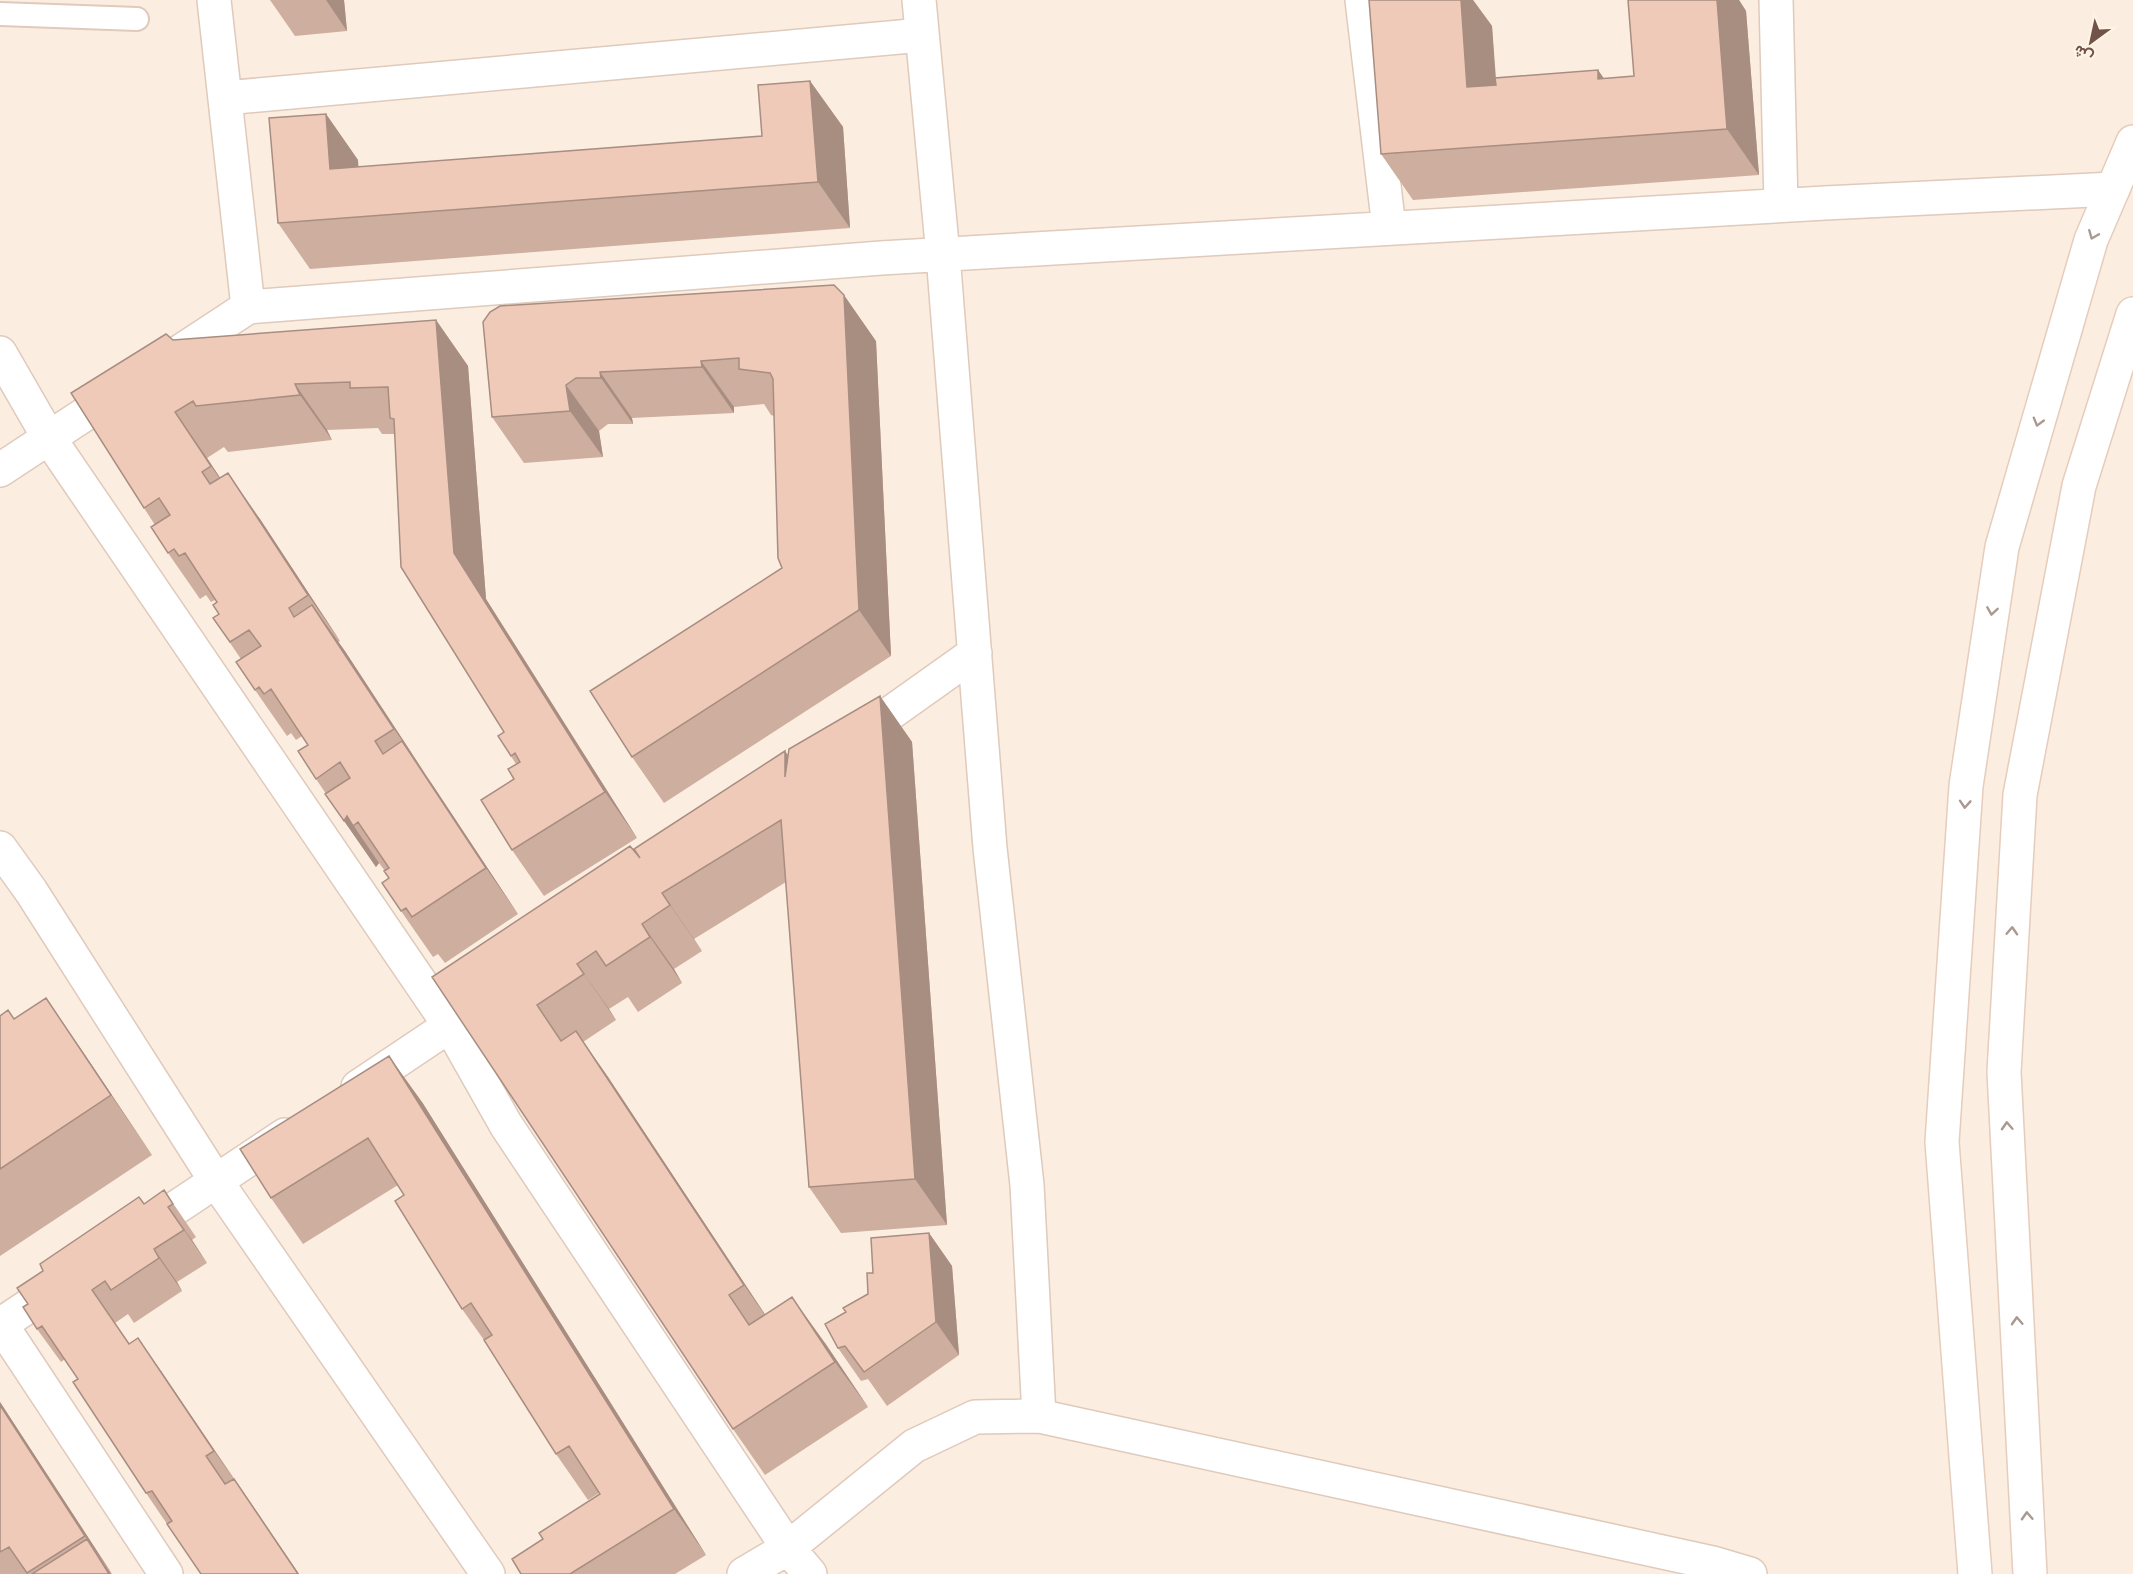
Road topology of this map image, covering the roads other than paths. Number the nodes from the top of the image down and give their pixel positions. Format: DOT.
graph roads {
  1 [pos="214,0"];
  2 [pos="919,0"];
  3 [pos="1362,0"];
  4 [pos="1776,0"];
  5 [pos="0,14"];
  6 [pos="137,20"];
  7 [pos="922,35"];
  8 [pos="225,98"];
  9 [pos="2133,142"];
  10 [pos="2113,189"];
  11 [pos="1781,206"];
  12 [pos="1389,228"];
  13 [pos="943,255"];
  14 [pos="248,307"];
  15 [pos="2133,314"];
  16 [pos="0,353"];
  17 [pos="49,438"];
  18 [pos="0,470"];
  19 [pos="975,653"];
  20 [pos="829,756"];
  21 [pos="0,848"];
  22 [pos="489,998"];
  23 [pos="450,1026"];
  24 [pos="216,1180"];
  25 [pos="118,1246"];
  26 [pos="89,1266"];
  27 [pos="0,1324"];
  28 [pos="1039,1416"];
  29 [pos="788,1548"];
  30 [pos="1711,1569"];
  31 [pos="166,1574"];
  32 [pos="488,1574"];
  33 [pos="744,1574"];
  34 [pos="810,1574"];
  35 [pos="1750,1574"];
  36 [pos="1976,1574"];
  37 [pos="2030,1574"];
  1 -- 8 [label="street"];
  2 -- 7 [label="street"];
  3 -- 12 [label="street"];
  4 -- 11 [label="street"];
  5 -- 6 [label="lane"];
  7 -- 8 [label="street"];
  7 -- 13 [label="street"];
  8 -- 14 [label="street"];
  9 -- 10 [label="street"];
  10 -- 11 [label="street"];
  10 -- 36 [label="street, one-way"];
  11 -- 12 [label="street"];
  12 -- 13 [label="street"];
  13 -- 14 [label="street"];
  13 -- 19 [label="street"];
  14 -- 17 [label="street"];
  37 -- 15 [label="street, one-way"];
  16 -- 17 [label="street"];
  17 -- 18 [label="street"];
  17 -- 23 [label="street"];
  19 -- 20 [label="street"];
  19 -- 28 [label="street"];
  21 -- 24 [label="street"];
  22 -- 23 [label="street"];
  23 -- 24 [label="street"];
  23 -- 29 [label="street"];
  24 -- 25 [label="street"];
  24 -- 32 [label="street"];
  26 -- 27 [label="street"];
  27 -- 31 [label="street"];
  28 -- 29 [label="street"];
  28 -- 30 [label="street"];
  29 -- 33 [label="street"];
  29 -- 34 [label="street"];
  30 -- 35 [label="street"];
}
